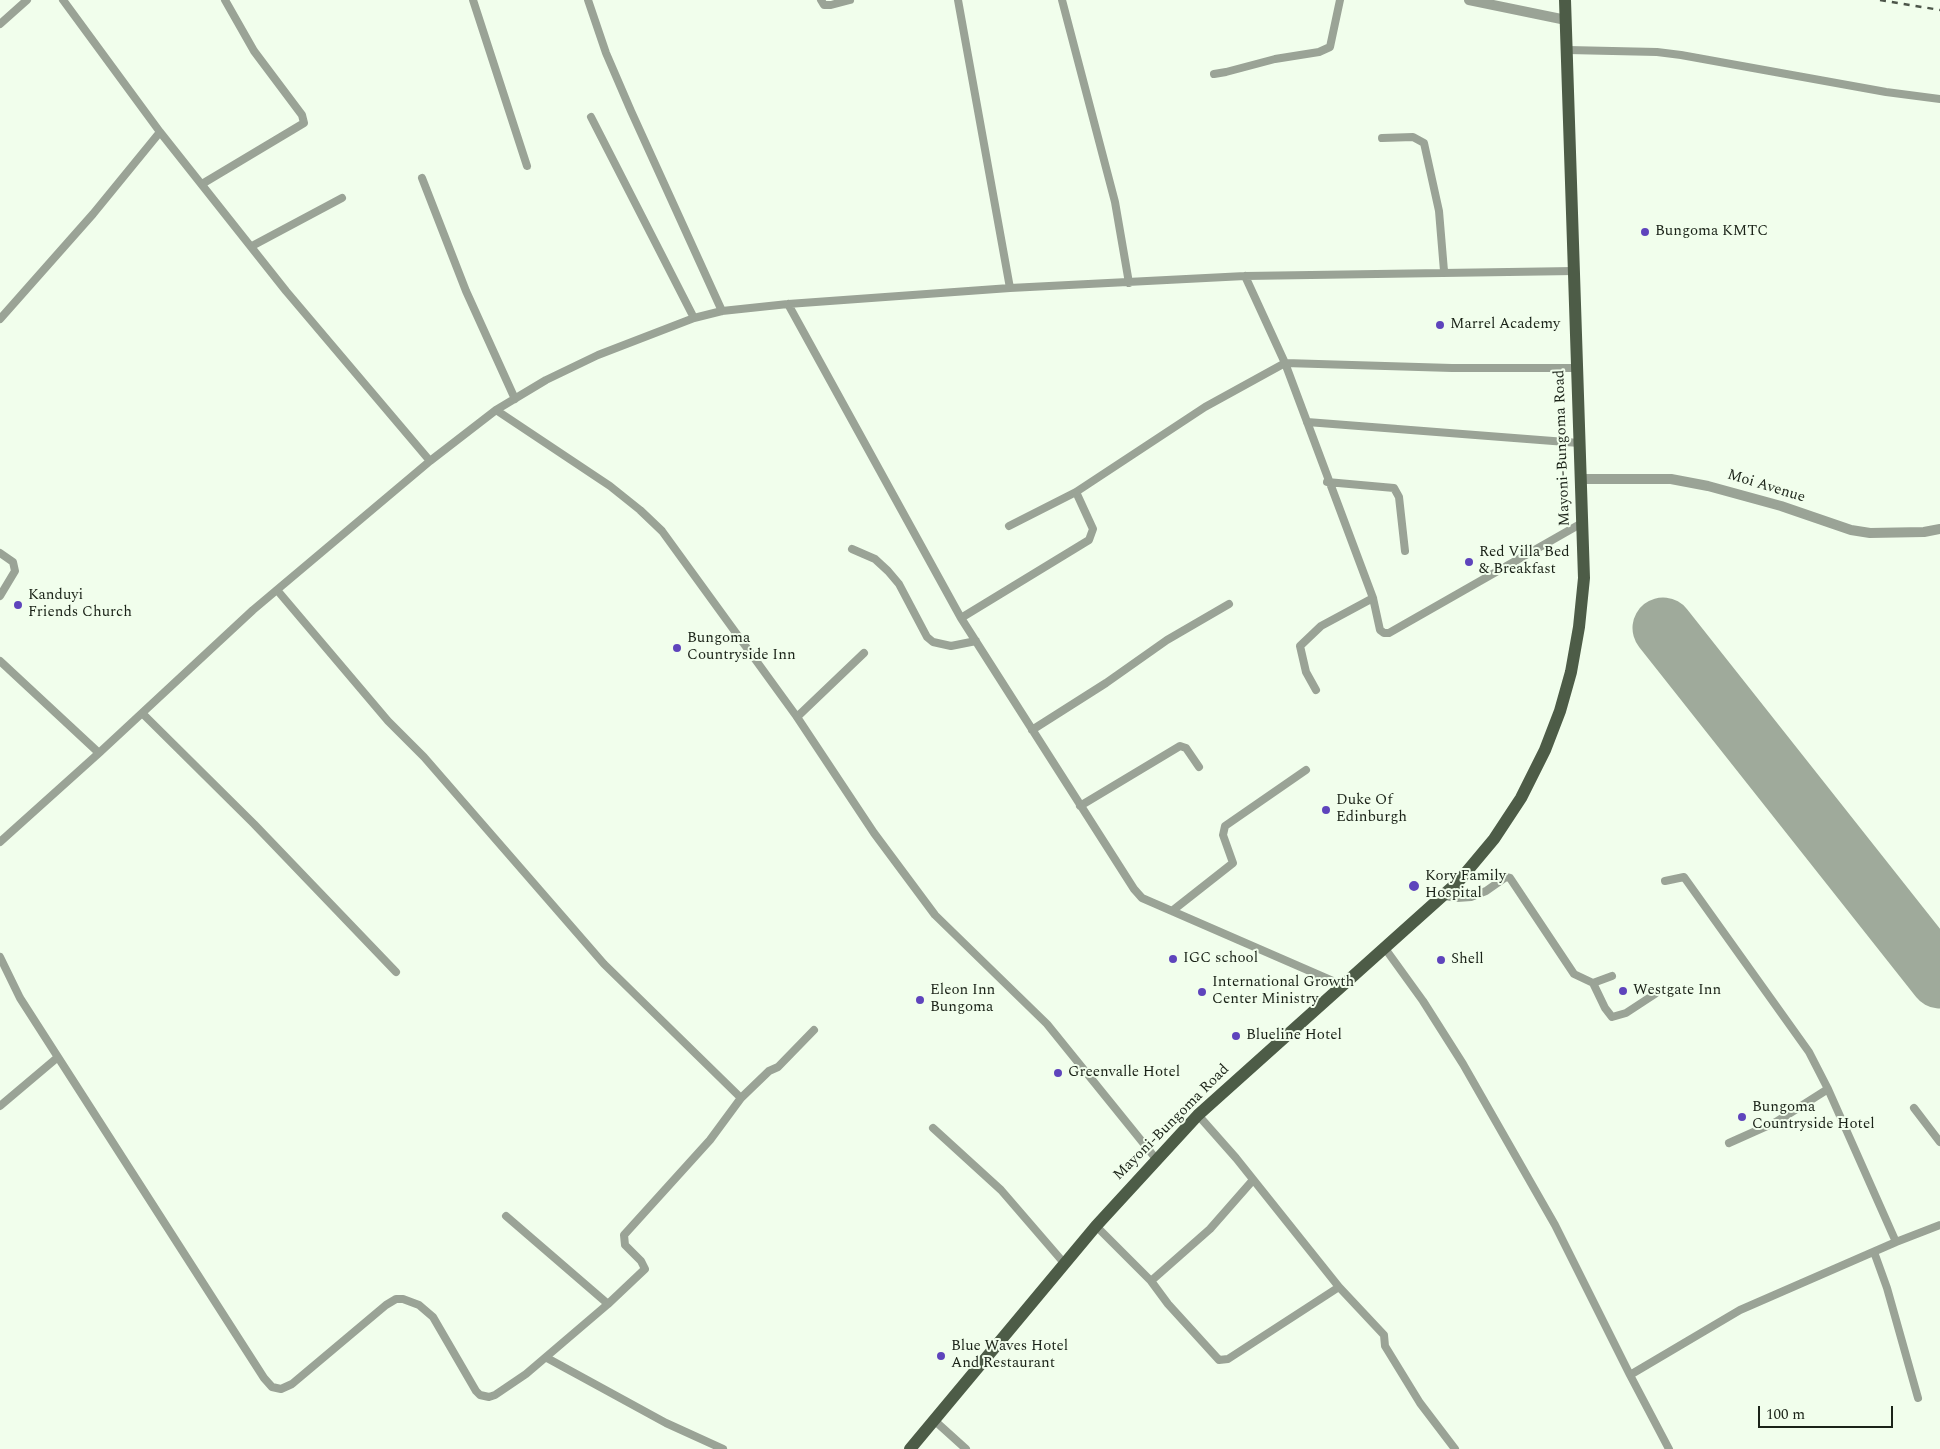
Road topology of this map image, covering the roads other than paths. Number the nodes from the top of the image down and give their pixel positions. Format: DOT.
graph roads {
  1 [pos="27,0"];
  2 [pos="63,0"];
  3 [pos="225,0"];
  4 [pos="474,0"];
  5 [pos="588,0"];
  6 [pos="821,0"];
  7 [pos="850,0"];
  8 [pos="958,0"];
  9 [pos="1062,0"];
  10 [pos="1340,0"];
  11 [pos="1469,0"];
  12 [pos="1565,0"];
  13 [pos="1566,20"];
  14 [pos="0,24"];
  15 [pos="1568,50"];
  16 [pos="1214,74"];
  17 [pos="1940,99"];
  18 [pos="591,117"];
  19 [pos="160,132"];
  20 [pos="1382,138"];
  21 [pos="527,166"];
  22 [pos="422,178"];
  23 [pos="202,184"];
  24 [pos="342,198"];
  25 [pos="252,246"];
  26 [pos="1444,272"];
  27 [pos="1574,272"];
  28 [pos="1245,276"];
  29 [pos="1129,283"];
  30 [pos="1010,288"];
  31 [pos="788,304"];
  32 [pos="722,311"];
  33 [pos="694,318"];
  34 [pos="0,319"];
  35 [pos="1284,363"];
  36 [pos="1577,368"];
  37 [pos="515,399"];
  38 [pos="496,410"];
  39 [pos="1307,422"];
  40 [pos="1579,443"];
  41 [pos="430,461"];
  42 [pos="1582,479"];
  43 [pos="1328,482"];
  44 [pos="1076,492"];
  45 [pos="1582,523"];
  46 [pos="1009,526"];
  47 [pos="1940,528"];
  48 [pos="852,549"];
  49 [pos="1405,551"];
  50 [pos="0,553"];
  51 [pos="277,590"];
  52 [pos="0,596"];
  53 [pos="1372,598"];
  54 [pos="1229,604"];
  55 [pos="961,618"];
  56 [pos="976,641"];
  57 [pos="864,653"];
  58 [pos="0,661"];
  59 [pos="1316,690"];
  60 [pos="142,713"];
  61 [pos="797,717"];
  62 [pos="1032,730"];
  63 [pos="99,753"];
  64 [pos="1199,767"];
  65 [pos="1306,770"];
  66 [pos="1080,806"];
  67 [pos="0,842"];
  68 [pos="1665,881"];
  69 [pos="1445,896"];
  70 [pos="1172,911"];
  71 [pos="1384,947"];
  72 [pos="0,957"];
  73 [pos="396,972"];
  74 [pos="1612,976"];
  75 [pos="1593,983"];
  76 [pos="1342,985"];
  77 [pos="1655,994"];
  78 [pos="814,1030"];
  79 [pos="58,1057"];
  80 [pos="1828,1089"];
  81 [pos="741,1098"];
  82 [pos="0,1106"];
  83 [pos="1914,1108"];
  84 [pos="1198,1115"];
  85 [pos="932,1128"];
  86 [pos="1940,1142"];
  87 [pos="1729,1143"];
  88 [pos="1157,1160"];
  89 [pos="1253,1180"];
  90 [pos="506,1216"];
  91 [pos="1940,1225"];
  92 [pos="1096,1226"];
  93 [pos="1896,1242"];
  94 [pos="1874,1252"];
  95 [pos="1064,1263"];
  96 [pos="1151,1281"];
  97 [pos="1339,1288"];
  98 [pos="608,1304"];
  99 [pos="547,1358"];
  100 [pos="1630,1375"];
  101 [pos="1918,1398"];
  102 [pos="935,1421"];
  103 [pos="723,1449"];
  104 [pos="910,1449"];
  105 [pos="966,1449"];
  106 [pos="1456,1449"];
  107 [pos="1669,1449"];
  1 -- 14 [label="street"];
  2 -- 19 [label="street"];
  3 -- 23 [label="street"];
  4 -- 21 [label="street"];
  5 -- 32 [label="street"];
  6 -- 7 [label="street"];
  8 -- 30 [label="street"];
  9 -- 29 [label="street"];
  10 -- 16 [label="street"];
  11 -- 13 [label="street"];
  12 -- 13 [label="main road, Mayoni-Bungoma Road"];
  13 -- 15 [label="main road, Mayoni-Bungoma Road"];
  15 -- 17 [label="street"];
  15 -- 27 [label="main road, Mayoni-Bungoma Road"];
  18 -- 33 [label="street"];
  19 -- 23 [label="street"];
  19 -- 34 [label="street"];
  20 -- 26 [label="street"];
  22 -- 37 [label="street"];
  23 -- 25 [label="street"];
  24 -- 25 [label="street"];
  25 -- 41 [label="street"];
  26 -- 27 [label="street"];
  26 -- 28 [label="street"];
  27 -- 36 [label="main road, Mayoni-Bungoma Road"];
  28 -- 29 [label="street"];
  28 -- 35 [label="street"];
  29 -- 30 [label="street"];
  30 -- 31 [label="street"];
  31 -- 32 [label="street"];
  31 -- 55 [label="street"];
  32 -- 33 [label="street"];
  33 -- 37 [label="street"];
  35 -- 36 [label="street"];
  35 -- 39 [label="street"];
  35 -- 44 [label="street"];
  36 -- 40 [label="main road, Mayoni-Bungoma Road"];
  37 -- 38 [label="street"];
  38 -- 41 [label="street"];
  38 -- 61 [label="street"];
  39 -- 40 [label="street"];
  39 -- 43 [label="street"];
  40 -- 42 [label="main road, Mayoni-Bungoma Road"];
  41 -- 51 [label="street"];
  42 -- 45 [label="main road, Mayoni-Bungoma Road"];
  42 -- 47 [label="street, Moi Avenue"];
  43 -- 49 [label="street"];
  43 -- 53 [label="street"];
  44 -- 46 [label="street"];
  44 -- 55 [label="street"];
  45 -- 53 [label="street"];
  45 -- 69 [label="main road, Mayoni-Bungoma Road"];
  48 -- 56 [label="street"];
  50 -- 52 [label="street"];
  51 -- 60 [label="street"];
  51 -- 81 [label="street"];
  53 -- 59 [label="street"];
  54 -- 62 [label="street"];
  55 -- 56 [label="street"];
  56 -- 62 [label="street"];
  57 -- 61 [label="street"];
  58 -- 63 [label="street"];
  60 -- 63 [label="street"];
  60 -- 73 [label="street"];
  61 -- 88 [label="street"];
  62 -- 66 [label="street"];
  63 -- 67 [label="street"];
  64 -- 66 [label="street"];
  65 -- 70 [label="street"];
  66 -- 70 [label="street"];
  68 -- 80 [label="street"];
  69 -- 71 [label="main road, Mayoni-Bungoma Road"];
  69 -- 75 [label="street"];
  70 -- 76 [label="street"];
  71 -- 76 [label="main road, Mayoni-Bungoma Road"];
  71 -- 100 [label="street"];
  72 -- 79 [label="street"];
  74 -- 75 [label="street"];
  75 -- 77 [label="street"];
  76 -- 84 [label="main road, Mayoni-Bungoma Road"];
  78 -- 81 [label="street"];
  79 -- 82 [label="street"];
  79 -- 99 [label="street"];
  80 -- 87 [label="street"];
  80 -- 93 [label="street"];
  81 -- 98 [label="street"];
  83 -- 86 [label="street"];
  84 -- 88 [label="main road, Mayoni-Bungoma Road"];
  84 -- 89 [label="street"];
  85 -- 95 [label="street"];
  88 -- 92 [label="main road, Mayoni-Bungoma Road"];
  89 -- 96 [label="street"];
  89 -- 97 [label="street"];
  90 -- 98 [label="street"];
  91 -- 93 [label="street"];
  92 -- 95 [label="main road, Mayoni-Bungoma Road"];
  92 -- 96 [label="street"];
  93 -- 94 [label="street"];
  94 -- 100 [label="street"];
  94 -- 101 [label="street"];
  95 -- 102 [label="main road, Mayoni-Bungoma Road"];
  96 -- 97 [label="street"];
  97 -- 106 [label="street"];
  98 -- 99 [label="street"];
  99 -- 103 [label="street"];
  100 -- 107 [label="street"];
  102 -- 104 [label="main road, Mayoni-Bungoma Road"];
  102 -- 105 [label="street"];
}
